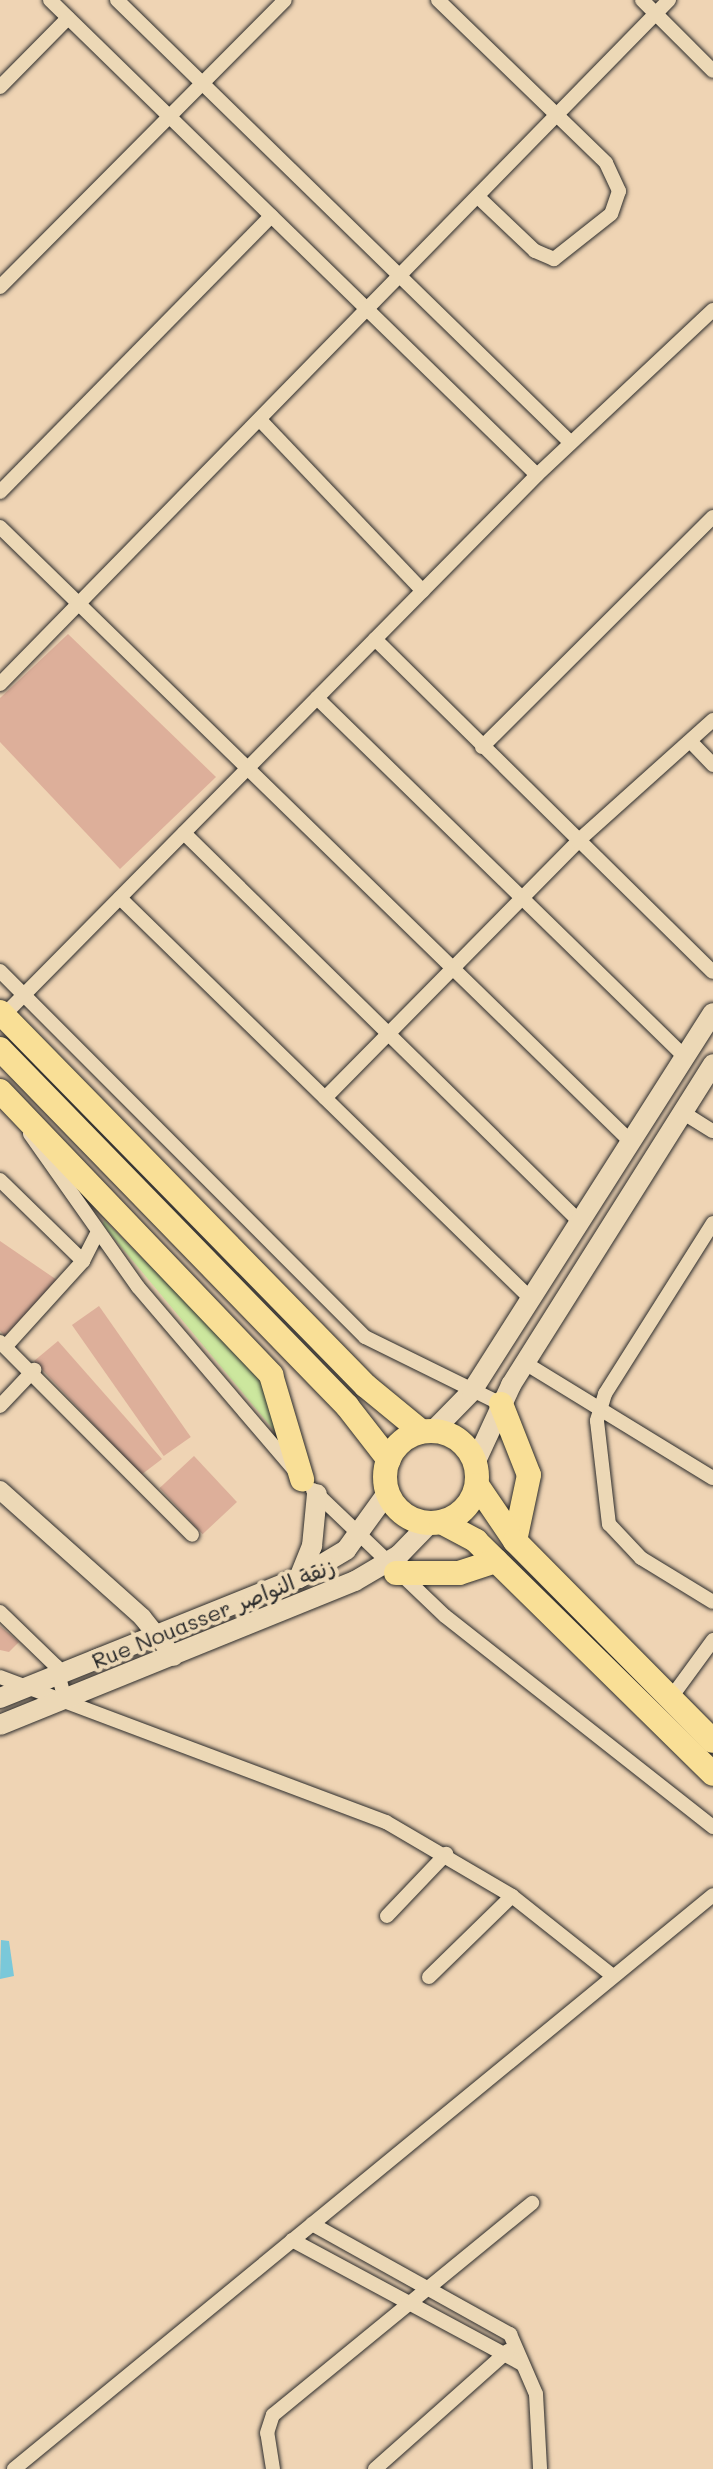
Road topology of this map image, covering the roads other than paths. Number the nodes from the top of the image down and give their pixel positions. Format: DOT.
graph roads {
  1 [pos="50,0"];
  2 [pos="117,0"];
  3 [pos="285,0"];
  4 [pos="438,0"];
  5 [pos="642,0"];
  6 [pos="669,0"];
  7 [pos="656,14"];
  8 [pos="68,18"];
  9 [pos="713,71"];
  10 [pos="203,82"];
  11 [pos="0,87"];
  12 [pos="169,116"];
  13 [pos="558,116"];
  14 [pos="478,197"];
  15 [pos="271,216"];
  16 [pos="403,274"];
  17 [pos="0,287"];
  18 [pos="369,309"];
  19 [pos="711,310"];
  20 [pos="260,420"];
  21 [pos="570,442"];
  22 [pos="537,475"];
  23 [pos="0,492"];
  24 [pos="713,517"];
  25 [pos="0,527"];
  26 [pos="423,591"];
  27 [pos="79,607"];
  28 [pos="375,639"];
  29 [pos="0,684"];
  30 [pos="317,698"];
  31 [pos="713,720"];
  32 [pos="691,742"];
  33 [pos="482,747"];
  34 [pos="713,765"];
  35 [pos="250,767"];
  36 [pos="184,833"];
  37 [pos="578,841"];
  38 [pos="120,898"];
  39 [pos="522,898"];
  40 [pos="453,967"];
  41 [pos="0,971"];
  42 [pos="713,972"];
  43 [pos="24,995"];
  44 [pos="713,1013"];
  45 [pos="2,1014"];
  46 [pos="388,1033"];
  47 [pos="0,1049"];
  48 [pos="685,1057"];
  49 [pos="713,1064"];
  50 [pos="6,1098"];
  51 [pos="325,1098"];
  52 [pos="682,1112"];
  53 [pos="713,1131"];
  54 [pos="631,1142"];
  55 [pos="0,1180"];
  56 [pos="580,1222"];
  57 [pos="713,1223"];
  58 [pos="97,1233"];
  59 [pos="83,1261"];
  60 [pos="531,1299"];
  61 [pos="3,1344"];
  62 [pos="525,1363"];
  63 [pos="34,1370"];
  64 [pos="472,1391"];
  65 [pos="501,1404"];
  66 [pos="0,1406"];
  67 [pos="599,1407"];
  68 [pos="427,1432"];
  69 [pos="389,1460"];
  70 [pos="476,1474"];
  71 [pos="713,1478"];
  72 [pos="310,1487"];
  73 [pos="0,1490"];
  74 [pos="388,1492"];
  75 [pos="435,1523"];
  76 [pos="192,1535"];
  77 [pos="358,1537"];
  78 [pos="515,1541"];
  79 [pos="496,1561"];
  80 [pos="391,1569"];
  81 [pos="299,1578"];
  82 [pos="713,1602"];
  83 [pos="0,1612"];
  84 [pos="159,1635"];
  85 [pos="713,1640"];
  86 [pos="174,1657"];
  87 [pos="62,1673"];
  88 [pos="0,1677"];
  89 [pos="27,1687"];
  90 [pos="0,1698"];
  91 [pos="65,1699"];
  92 [pos="670,1699"];
  93 [pos="0,1725"];
  94 [pos="713,1741"];
  95 [pos="713,1774"];
  96 [pos="713,1827"];
  97 [pos="446,1854"];
  98 [pos="713,1895"];
  99 [pos="512,1896"];
  100 [pos="387,1916"];
  101 [pos="613,1976"];
  102 [pos="429,1977"];
  103 [pos="532,2203"];
  104 [pos="312,2224"];
  105 [pos="292,2240"];
  106 [pos="425,2286"];
  107 [pos="404,2303"];
  108 [pos="517,2342"];
  109 [pos="503,2356"];
  110 [pos="522,2364"];
  111 [pos="14,2469"];
  112 [pos="273,2469"];
  113 [pos="375,2469"];
  114 [pos="540,2469"];
  1 -- 8 [label="street"];
  2 -- 10 [label="street"];
  3 -- 10 [label="street"];
  4 -- 13 [label="street"];
  5 -- 7 [label="street"];
  6 -- 7 [label="street"];
  7 -- 9 [label="street"];
  7 -- 13 [label="street"];
  8 -- 11 [label="street"];
  8 -- 12 [label="street"];
  10 -- 12 [label="street"];
  10 -- 16 [label="street"];
  12 -- 15 [label="street"];
  12 -- 17 [label="street"];
  13 -- 14 [label="street"];
  13 -- 14 [label="street"];
  14 -- 16 [label="street"];
  15 -- 18 [label="street"];
  15 -- 23 [label="street"];
  16 -- 18 [label="street"];
  16 -- 21 [label="street"];
  18 -- 20 [label="street"];
  18 -- 22 [label="street"];
  19 -- 21 [label="street"];
  20 -- 26 [label="street"];
  20 -- 27 [label="street"];
  21 -- 22 [label="street"];
  22 -- 26 [label="street"];
  24 -- 33 [label="street"];
  25 -- 27 [label="street"];
  26 -- 28 [label="street"];
  27 -- 29 [label="street"];
  27 -- 35 [label="street"];
  28 -- 30 [label="street"];
  28 -- 33 [label="street"];
  30 -- 35 [label="street"];
  30 -- 39 [label="street"];
  31 -- 32 [label="street"];
  32 -- 34 [label="street"];
  32 -- 37 [label="street"];
  33 -- 37 [label="street"];
  35 -- 36 [label="street"];
  35 -- 40 [label="street"];
  36 -- 38 [label="street"];
  36 -- 46 [label="street"];
  37 -- 39 [label="street"];
  37 -- 42 [label="street"];
  38 -- 43 [label="street"];
  38 -- 51 [label="street"];
  39 -- 40 [label="street"];
  39 -- 48 [label="street"];
  40 -- 46 [label="street"];
  40 -- 54 [label="street"];
  41 -- 43 [label="street"];
  43 -- 45 [label="street"];
  43 -- 64 [label="street"];
  44 -- 48 [label="main road"];
  45 -- 68 [label="highway"];
  46 -- 51 [label="street"];
  46 -- 56 [label="street"];
  47 -- 69 [label="highway"];
  48 -- 54 [label="main road"];
  49 -- 52 [label="main road"];
  50 -- 58 [label="street"];
  50 -- 72 [label="highway"];
  51 -- 60 [label="street"];
  52 -- 53 [label="street"];
  52 -- 62 [label="main road"];
  54 -- 56 [label="main road"];
  55 -- 59 [label="street"];
  56 -- 60 [label="main road"];
  57 -- 67 [label="street"];
  58 -- 59 [label="street"];
  58 -- 72 [label="street"];
  59 -- 61 [label="street"];
  60 -- 64 [label="main road"];
  61 -- 63 [label="street"];
  62 -- 65 [label="main road"];
  62 -- 67 [label="street"];
  63 -- 66 [label="street"];
  63 -- 76 [label="street"];
  64 -- 65 [label="street"];
  64 -- 68 [label="main road"];
  65 -- 70 [label="main road"];
  65 -- 78 [label="highway"];
  67 -- 71 [label="street"];
  67 -- 82 [label="street"];
  68 -- 69 [label="highway"];
  68 -- 70 [label="highway"];
  69 -- 74 [label="highway"];
  70 -- 75 [label="highway"];
  70 -- 78 [label="highway"];
  72 -- 77 [label="street"];
  72 -- 81 [label="main road"];
  73 -- 84 [label="street"];
  74 -- 75 [label="highway"];
  74 -- 77 [label="main road"];
  75 -- 79 [label="highway"];
  75 -- 80 [label="main road, Rue Nouasser زنقة النواصر"];
  77 -- 80 [label="street"];
  77 -- 81 [label="main road"];
  78 -- 92 [label="highway"];
  79 -- 80 [label="highway"];
  79 -- 95 [label="highway"];
  80 -- 86 [label="main road, Rue Nouasser زنقة النواصر"];
  80 -- 96 [label="street"];
  81 -- 84 [label="main road"];
  83 -- 87 [label="street"];
  84 -- 86 [label="street"];
  84 -- 87 [label="main road"];
  85 -- 92 [label="street"];
  86 -- 91 [label="main road, Rue Nouasser زنقة النواصر"];
  87 -- 89 [label="main road"];
  87 -- 91 [label="street"];
  88 -- 89 [label="street"];
  89 -- 90 [label="main road"];
  89 -- 91 [label="street"];
  91 -- 93 [label="main road, Rue Nouasser زنقة النواصر"];
  91 -- 97 [label="street"];
  92 -- 94 [label="highway"];
  97 -- 99 [label="street"];
  97 -- 100 [label="street"];
  98 -- 101 [label="street"];
  99 -- 101 [label="street"];
  99 -- 102 [label="street"];
  101 -- 104 [label="street"];
  103 -- 106 [label="street"];
  104 -- 105 [label="street"];
  104 -- 106 [label="street"];
  105 -- 107 [label="street"];
  105 -- 111 [label="street"];
  106 -- 107 [label="street"];
  106 -- 108 [label="street"];
  107 -- 109 [label="street"];
  107 -- 112 [label="street"];
  108 -- 109 [label="street"];
  108 -- 110 [label="street"];
  109 -- 110 [label="street"];
  109 -- 113 [label="street"];
  110 -- 114 [label="street"];
}
